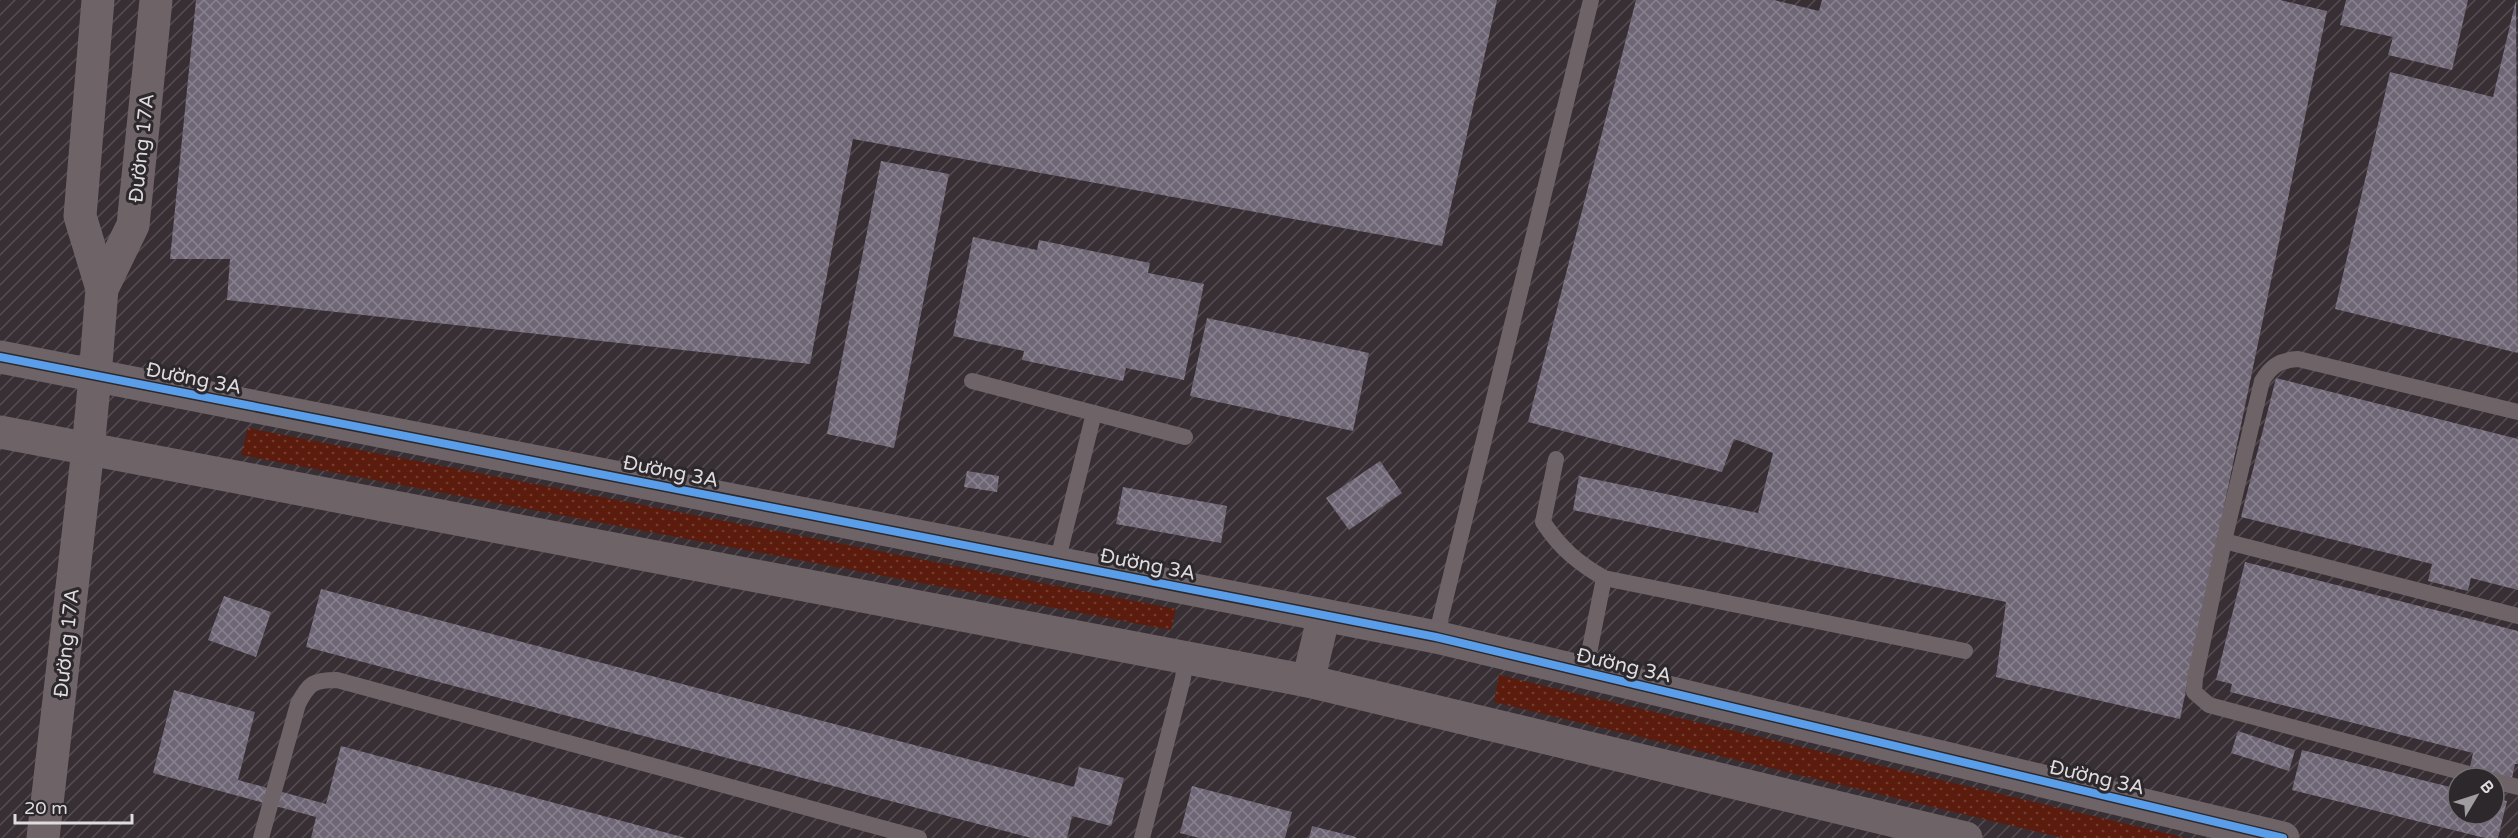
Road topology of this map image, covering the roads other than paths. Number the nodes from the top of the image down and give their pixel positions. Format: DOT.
graph roads {
  1 [pos="98,0"];
  2 [pos="156,0"];
  3 [pos="1591,0"];
  4 [pos="102,289"];
  5 [pos="0,357"];
  6 [pos="95,376"];
  7 [pos="972,381"];
  8 [pos="2518,412"];
  9 [pos="1094,413"];
  10 [pos="0,432"];
  11 [pos="1185,437"];
  12 [pos="88,449"];
  13 [pos="1556,459"];
  14 [pos="2224,541"];
  15 [pos="1056,563"];
  16 [pos="1604,578"];
  17 [pos="1324,615"];
  18 [pos="2518,615"];
  19 [pos="1436,638"];
  20 [pos="1965,651"];
  21 [pos="1186,656"];
  22 [pos="1585,673"];
  23 [pos="1308,681"];
  24 [pos="2446,768"];
  25 [pos="44,838"];
  26 [pos="261,838"];
  27 [pos="919,838"];
  28 [pos="1142,838"];
  29 [pos="1966,838"];
  30 [pos="2283,838"];
  1 -- 4 [label="street, Đường 17A"];
  2 -- 4 [label="street, Đường 17A"];
  3 -- 19 [label="lane"];
  4 -- 6 [label="street, Đường 17A"];
  5 -- 6 [label="street, Đường 3A"];
  6 -- 12 [label="street, Đường 17A"];
  6 -- 15 [label="street, Đường 3A"];
  7 -- 9 [label="lane"];
  8 -- 14 [label="lane"];
  9 -- 11 [label="lane"];
  9 -- 15 [label="lane"];
  10 -- 12 [label="street"];
  12 -- 21 [label="street"];
  12 -- 25 [label="street, Đường 17A"];
  13 -- 16 [label="lane"];
  14 -- 18 [label="lane"];
  14 -- 24 [label="lane"];
  15 -- 17 [label="street, Đường 3A"];
  16 -- 20 [label="lane"];
  16 -- 22 [label="lane"];
  17 -- 19 [label="street, Đường 3A"];
  17 -- 23 [label="street"];
  19 -- 22 [label="street, Đường 3A"];
  21 -- 23 [label="street"];
  21 -- 28 [label="lane"];
  22 -- 30 [label="street, Đường 3A"];
  23 -- 29 [label="street"];
  26 -- 27 [label="lane"];
}
